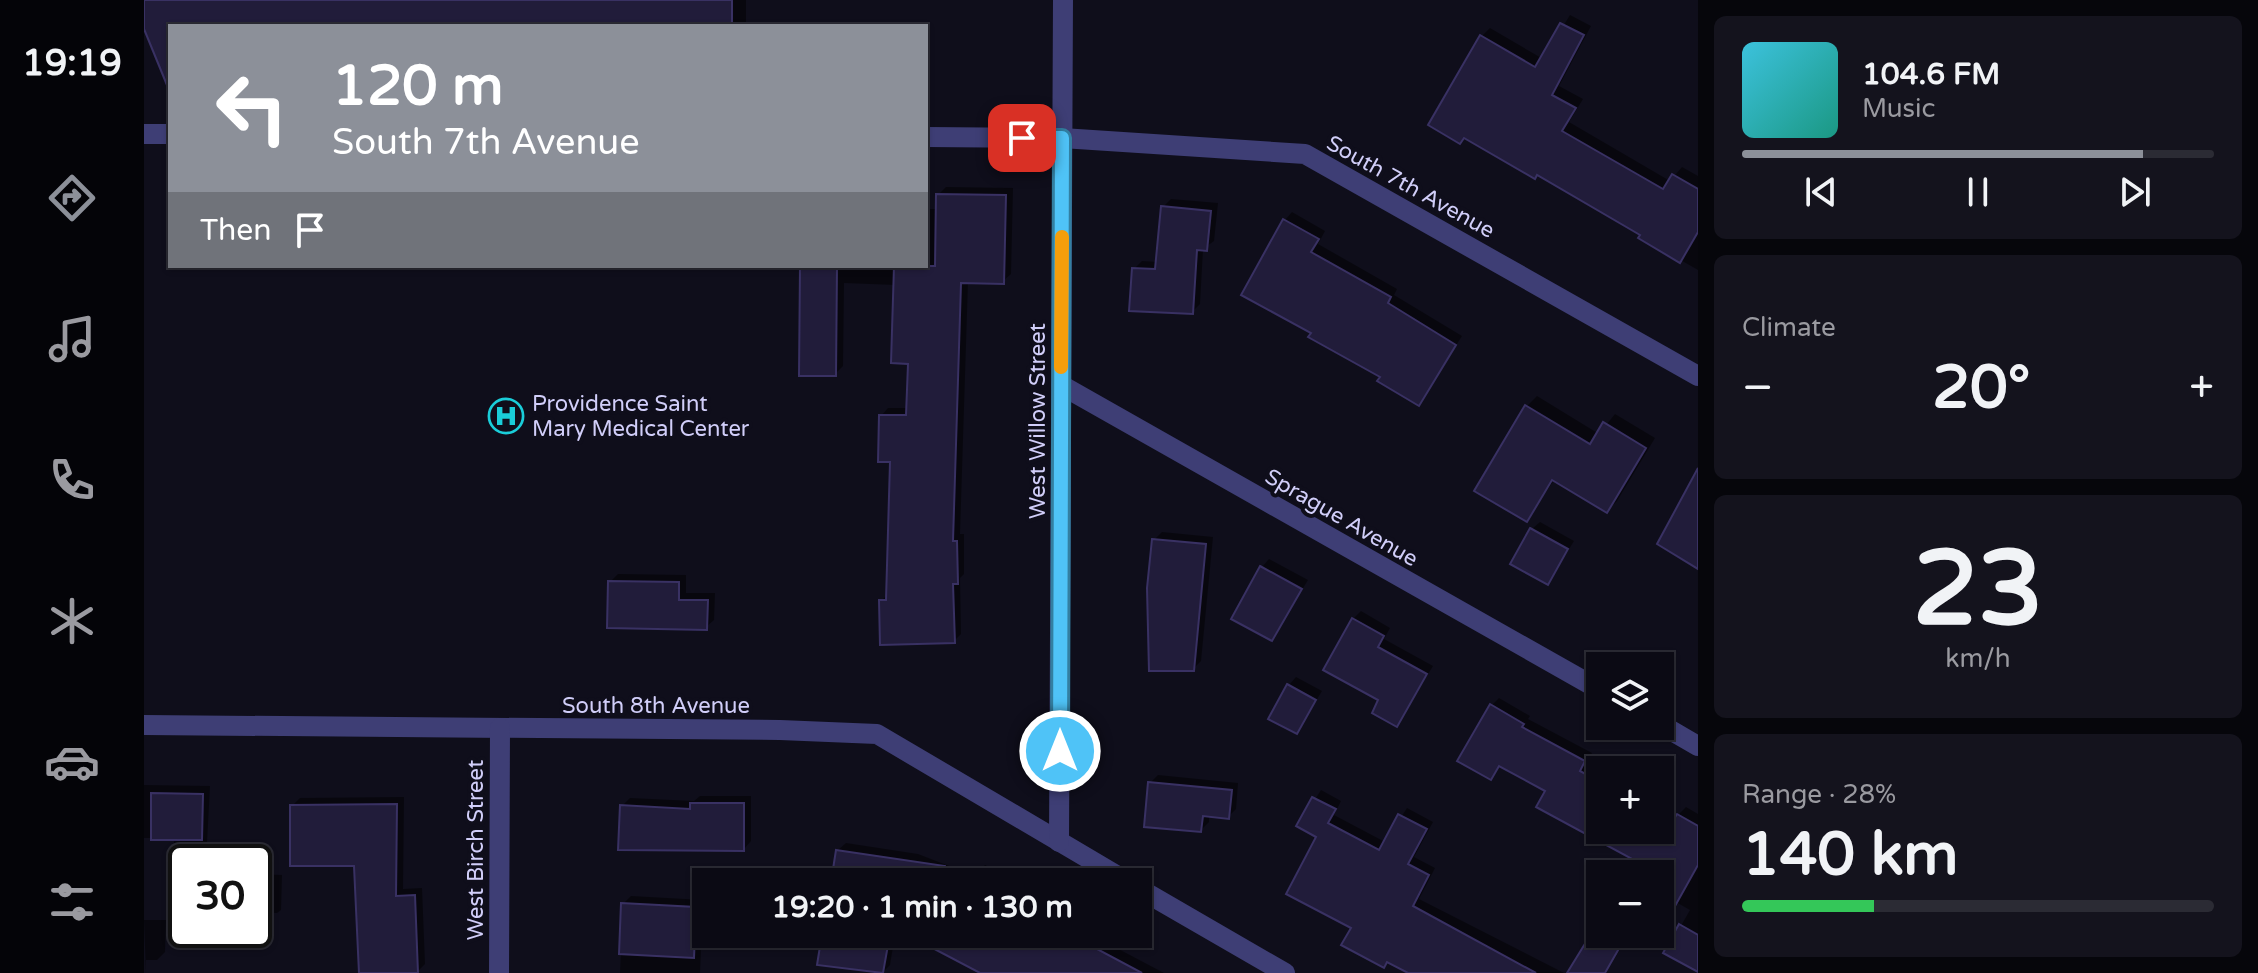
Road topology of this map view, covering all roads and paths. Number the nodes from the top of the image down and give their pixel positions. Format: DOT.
graph roads {
  1 [pos="1063,0"];
  2 [pos="144,134"];
  3 [pos="168,134"];
  4 [pos="928,137"];
  5 [pos="1062,138"];
  6 [pos="1698,376"];
  7 [pos="1061,385"];
  8 [pos="1586,682"];
  9 [pos="144,725"];
  10 [pos="500,728"];
  11 [pos="1674,732"];
  12 [pos="1698,746"];
  13 [pos="1059,842"];
  14 [pos="1104,868"];
  15 [pos="1152,896"];
  16 [pos="499,973"];
  17 [pos="1285,973"];
  1 -- 5 [label="street, West Willow Street"];
  2 -- 3 [label="street"];
  4 -- 5 [label="street, South 7th Avenue"];
  5 -- 6 [label="street, South 7th Avenue"];
  5 -- 7 [label="street, West Willow Street"];
  7 -- 8 [label="street, Sprague Avenue"];
  7 -- 13 [label="street, West Willow Street"];
  9 -- 10 [label="street, South 8th Avenue"];
  10 -- 13 [label="street, South 8th Avenue"];
  10 -- 16 [label="street, West Birch Street"];
  11 -- 12 [label="street"];
  13 -- 14 [label="street, South 8th Avenue"];
  15 -- 17 [label="street"];
}
